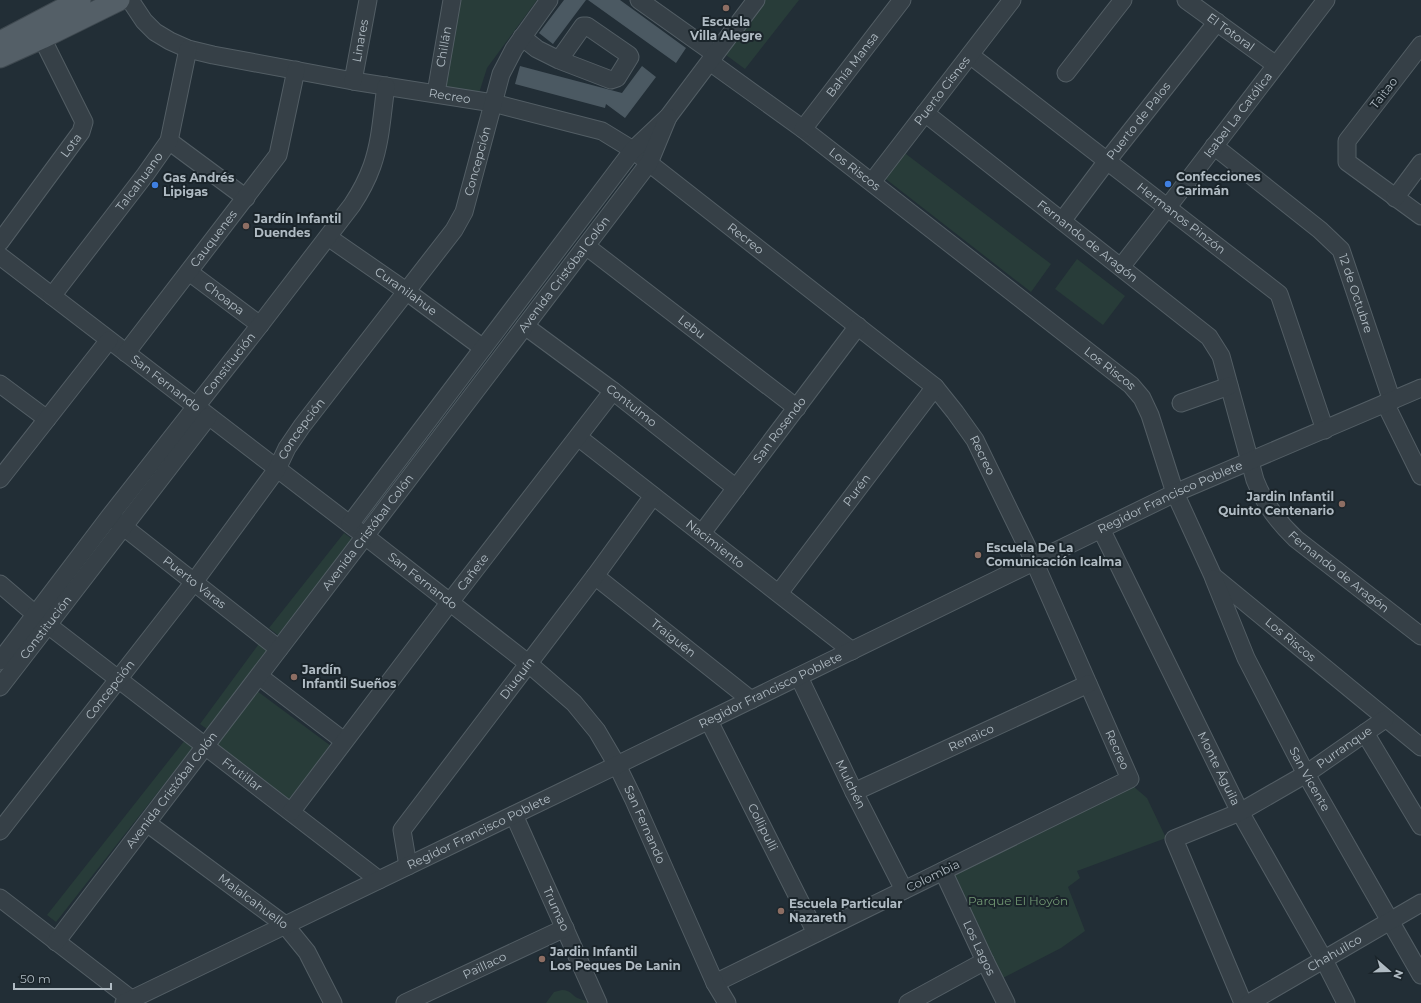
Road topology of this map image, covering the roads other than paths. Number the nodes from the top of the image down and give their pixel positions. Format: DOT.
graph roads {
  1 [pos="80,0"];
  2 [pos="119,0"];
  3 [pos="130,0"];
  4 [pos="368,0"];
  5 [pos="452,0"];
  6 [pos="549,0"];
  7 [pos="639,0"];
  8 [pos="756,0"];
  9 [pos="902,0"];
  10 [pos="1012,0"];
  11 [pos="1123,0"];
  12 [pos="1186,0"];
  13 [pos="1326,0"];
  14 [pos="1217,22"];
  15 [pos="522,37"];
  16 [pos="42,38"];
  17 [pos="0,42"];
  18 [pos="1421,45"];
  19 [pos="188,48"];
  20 [pos="970,55"];
  21 [pos="0,57"];
  22 [pos="712,58"];
  23 [pos="559,60"];
  24 [pos="1276,65"];
  25 [pos="296,70"];
  26 [pos="1066,73"];
  27 [pos="353,81"];
  28 [pos="386,86"];
  29 [pos="436,93"];
  30 [pos="493,103"];
  31 [pos="925,113"];
  32 [pos="668,117"];
  33 [pos="803,129"];
  34 [pos="169,141"];
  35 [pos="1214,146"];
  36 [pos="633,150"];
  37 [pos="1106,161"];
  38 [pos="649,163"];
  39 [pos="1421,163"];
  40 [pos="872,182"];
  41 [pos="246,198"];
  42 [pos="1395,198"];
  43 [pos="1167,208"];
  44 [pos="1421,216"];
  45 [pos="1062,221"];
  46 [pos="328,237"];
  47 [pos="0,242"];
  48 [pos="586,246"];
  49 [pos="0,256"];
  50 [pos="1121,267"];
  51 [pos="189,272"];
  52 [pos="406,291"];
  53 [pos="52,296"];
  54 [pos="260,326"];
  55 [pos="525,326"];
  56 [pos="858,326"];
  57 [pos="109,340"];
  58 [pos="483,348"];
  59 [pos="126,354"];
  60 [pos="0,384"];
  61 [pos="1229,386"];
  62 [pos="934,387"];
  63 [pos="1421,388"];
  64 [pos="613,391"];
  65 [pos="1388,402"];
  66 [pos="1181,403"];
  67 [pos="796,408"];
  68 [pos="202,412"];
  69 [pos="47,419"];
  70 [pos="1325,430"];
  71 [pos="578,437"];
  72 [pos="1250,460"];
  73 [pos="277,469"];
  74 [pos="1421,476"];
  75 [pos="0,479"];
  76 [pos="736,488"];
  77 [pos="1175,493"];
  78 [pos="653,496"];
  79 [pos="110,516"];
  80 [pos="350,524"];
  81 [pos="124,527"];
  82 [pos="1100,529"];
  83 [pos="702,533"];
  84 [pos="365,536"];
  85 [pos="1034,561"];
  86 [pos="595,576"];
  87 [pos="1213,576"];
  88 [pos="194,582"];
  89 [pos="0,584"];
  90 [pos="779,593"];
  91 [pos="450,602"];
  92 [pos="35,614"];
  93 [pos="48,625"];
  94 [pos="1421,636"];
  95 [pos="279,649"];
  96 [pos="852,651"];
  97 [pos="0,661"];
  98 [pos="529,664"];
  99 [pos="259,676"];
  100 [pos="799,676"];
  101 [pos="118,679"];
  102 [pos="1088,684"];
  103 [pos="0,687"];
  104 [pos="751,700"];
  105 [pos="1385,719"];
  106 [pos="709,721"];
  107 [pos="1365,733"];
  108 [pos="344,741"];
  109 [pos="205,746"];
  110 [pos="1421,748"];
  111 [pos="617,765"];
  112 [pos="1306,774"];
  113 [pos="1130,779"];
  114 [pos="854,792"];
  115 [pos="291,812"];
  116 [pos="1240,812"];
  117 [pos="514,815"];
  118 [pos="147,823"];
  119 [pos="1421,826"];
  120 [pos="0,831"];
  121 [pos="408,866"];
  122 [pos="943,871"];
  123 [pos="379,880"];
  124 [pos="904,890"];
  125 [pos="0,898"];
  126 [pos="1421,903"];
  127 [pos="1390,921"];
  128 [pos="285,925"];
  129 [pos="564,928"];
  130 [pos="816,933"];
  131 [pos="56,942"];
  132 [pos="1324,960"];
  133 [pos="985,962"];
  134 [pos="1421,975"];
  135 [pos="715,983"];
  136 [pos="424,999"];
  137 [pos="128,1001"];
  138 [pos="333,1003"];
  139 [pos="405,1003"];
  140 [pos="598,1003"];
  141 [pos="727,1003"];
  142 [pos="908,1003"];
  143 [pos="1006,1003"];
  144 [pos="1243,1003"];
  145 [pos="1249,1003"];
  146 [pos="1346,1003"];
  1 -- 17 [label="main road"];
  2 -- 16 [label="main road"];
  3 -- 19 [label="street, Recreo"];
  4 -- 27 [label="street, Linares"];
  5 -- 29 [label="street, Chillán"];
  6 -- 15 [label="street, Concepción"];
  7 -- 22 [label="street, Los Riscos"];
  8 -- 22 [label="street, Avenida Cristóbal Colón"];
  9 -- 33 [label="street, Bahía Mansa"];
  10 -- 20 [label="street, Puerto Cisnes"];
  11 -- 26 [label="street"];
  12 -- 14 [label="street, El Totoral"];
  13 -- 24 [label="street, Isabel La Católica"];
  14 -- 24 [label="street, El Totoral"];
  14 -- 37 [label="street, Puerto de Palos"];
  15 -- 23 [label="street"];
  15 -- 30 [label="street, Concepción"];
  16 -- 21 [label="main road"];
  16 -- 47 [label="street, Lota"];
  18 -- 42 [label="street, Taitao"];
  19 -- 25 [label="street, Recreo"];
  19 -- 34 [label="street, Talcahuano"];
  20 -- 31 [label="street, Puerto Cisnes"];
  20 -- 37 [label="street, Hermanos Pinzón"];
  22 -- 32 [label="street, Avenida Cristóbal Colón"];
  22 -- 33 [label="street, Los Riscos"];
  24 -- 35 [label="street, Isabel La Católica"];
  25 -- 27 [label="street, Recreo"];
  25 -- 41 [label="street, Cauquenes"];
  27 -- 28 [label="street, Recreo"];
  28 -- 29 [label="street, Recreo"];
  28 -- 46 [label="street, Constitución"];
  29 -- 30 [label="street, Recreo"];
  30 -- 36 [label="street, Recreo"];
  30 -- 52 [label="street, Concepción"];
  31 -- 40 [label="street, Puerto Cisnes"];
  31 -- 45 [label="street, Fernando de Aragón"];
  32 -- 36 [label="street, Avenida Cristóbal Colón"];
  32 -- 38 [label="street, Avenida Cristóbal Colón"];
  33 -- 40 [label="street, Los Riscos"];
  34 -- 41 [label="street"];
  34 -- 53 [label="street, Talcahuano"];
  35 -- 43 [label="street, Isabel La Católica"];
  35 -- 65 [label="street, 12 de Octubre"];
  36 -- 38 [label="street, Recreo"];
  36 -- 58 [label="street, Avenida Cristóbal Colón"];
  37 -- 43 [label="street, Hermanos Pinzón"];
  37 -- 45 [label="street, Puerto de Palos"];
  38 -- 48 [label="street, Avenida Cristóbal Colón"];
  38 -- 56 [label="street, Recreo"];
  39 -- 42 [label="street"];
  40 -- 77 [label="street, Los Riscos"];
  41 -- 51 [label="street, Cauquenes"];
  42 -- 44 [label="street"];
  43 -- 50 [label="street, Isabel La Católica"];
  43 -- 70 [label="street, Hermanos Pinzón"];
  45 -- 50 [label="street, Fernando de Aragón"];
  46 -- 52 [label="street, Curanilahue"];
  46 -- 54 [label="street, Constitución"];
  48 -- 55 [label="street, Avenida Cristóbal Colón"];
  48 -- 67 [label="street, Lebu"];
  49 -- 53 [label="street, San Fernando"];
  50 -- 61 [label="street, Fernando de Aragón"];
  51 -- 54 [label="street, Choapa"];
  51 -- 59 [label="street, Cauquenes"];
  52 -- 58 [label="street, Curanilahue"];
  52 -- 73 [label="street, Concepción"];
  53 -- 57 [label="street, San Fernando"];
  54 -- 68 [label="street, Constitución"];
  55 -- 64 [label="street, Contulmo"];
  55 -- 84 [label="street, Avenida Cristóbal Colón"];
  56 -- 62 [label="street, Recreo"];
  56 -- 67 [label="street, San Rosendo"];
  57 -- 59 [label="street, San Fernando"];
  57 -- 69 [label="street"];
  58 -- 80 [label="street, Avenida Cristóbal Colón"];
  59 -- 68 [label="street, San Fernando"];
  60 -- 69 [label="street"];
  61 -- 66 [label="street"];
  61 -- 72 [label="street, Fernando de Aragón"];
  62 -- 85 [label="street, Recreo"];
  62 -- 90 [label="street, Purén"];
  63 -- 65 [label="street, Regidor Francisco Poblete"];
  64 -- 71 [label="street, Cañete"];
  64 -- 76 [label="street, Contulmo"];
  65 -- 70 [label="street, Regidor Francisco Poblete"];
  65 -- 74 [label="street, 12 de Octubre"];
  67 -- 76 [label="street, San Rosendo"];
  68 -- 73 [label="street, San Fernando"];
  68 -- 79 [label="street, Constitución"];
  68 -- 81 [label="street, Constitución"];
  69 -- 75 [label="street"];
  70 -- 72 [label="street, Regidor Francisco Poblete"];
  71 -- 78 [label="street, Nacimiento"];
  71 -- 91 [label="street, Cañete"];
  72 -- 77 [label="street, Regidor Francisco Poblete"];
  72 -- 94 [label="street, Fernando de Aragón"];
  73 -- 80 [label="street, San Fernando"];
  73 -- 88 [label="street, Concepción"];
  76 -- 83 [label="street, San Rosendo"];
  77 -- 82 [label="street, Regidor Francisco Poblete"];
  77 -- 87 [label="street, Los Riscos"];
  78 -- 83 [label="street, Nacimiento"];
  78 -- 86 [label="street, Diuquín"];
  79 -- 81 [label="street, Puerto Varas"];
  79 -- 92 [label="street, Constitución"];
  80 -- 84 [label="street, San Fernando"];
  81 -- 88 [label="street, Puerto Varas"];
  81 -- 93 [label="street, Constitución"];
  82 -- 85 [label="street, Regidor Francisco Poblete"];
  82 -- 116 [label="street, Monte Águila"];
  83 -- 90 [label="street, Nacimiento"];
  84 -- 91 [label="street, San Fernando"];
  84 -- 95 [label="street, Avenida Cristóbal Colón"];
  85 -- 96 [label="street, Regidor Francisco Poblete"];
  85 -- 102 [label="street, Recreo"];
  86 -- 98 [label="street, Diuquín"];
  86 -- 104 [label="street, Traiguén"];
  87 -- 105 [label="street, Los Riscos"];
  87 -- 112 [label="street, San Vicente"];
  88 -- 95 [label="street, Puerto Varas"];
  88 -- 101 [label="street, Concepción"];
  89 -- 92 [label="street"];
  90 -- 96 [label="street, Nacimiento"];
  91 -- 98 [label="street, San Fernando"];
  91 -- 108 [label="street, Cañete"];
  92 -- 97 [label="street, Constitución"];
  93 -- 101 [label="street, Frutillar"];
  93 -- 103 [label="street, Constitución"];
  95 -- 99 [label="street, Avenida Cristóbal Colón"];
  96 -- 100 [label="street, Regidor Francisco Poblete"];
  98 -- 111 [label="street, San Fernando"];
  98 -- 121 [label="street, Diuquín"];
  99 -- 108 [label="street"];
  99 -- 109 [label="street, Avenida Cristóbal Colón"];
  100 -- 104 [label="street, Regidor Francisco Poblete"];
  100 -- 114 [label="street, Mulchén"];
  101 -- 109 [label="street, Frutillar"];
  101 -- 120 [label="street, Concepción"];
  102 -- 113 [label="street, Recreo"];
  102 -- 114 [label="street, Renaico"];
  104 -- 106 [label="street, Regidor Francisco Poblete"];
  105 -- 107 [label="street, Purranque"];
  105 -- 110 [label="street, Los Riscos"];
  106 -- 111 [label="street, Regidor Francisco Poblete"];
  106 -- 130 [label="street, Collipulli"];
  107 -- 112 [label="street, Purranque"];
  107 -- 119 [label="street"];
  108 -- 115 [label="street, Cañete"];
  109 -- 115 [label="street, Frutillar"];
  109 -- 118 [label="street, Avenida Cristóbal Colón"];
  111 -- 117 [label="street, Regidor Francisco Poblete"];
  111 -- 135 [label="street, San Fernando"];
  112 -- 116 [label="street, Purranque"];
  112 -- 127 [label="street, San Vicente"];
  113 -- 122 [label="street, Colombia"];
  114 -- 124 [label="street, Mulchén"];
  115 -- 123 [label="street, Frutillar"];
  116 -- 132 [label="street, Monte Águila"];
  116 -- 144 [label="street, Purranque"];
  117 -- 121 [label="street, Regidor Francisco Poblete"];
  117 -- 129 [label="street, Trumao"];
  118 -- 128 [label="street, Malalcahuello"];
  118 -- 131 [label="street, Avenida Cristóbal Colón"];
  121 -- 123 [label="street, Regidor Francisco Poblete"];
  122 -- 124 [label="street, Colombia"];
  122 -- 133 [label="street, Los Lagos"];
  123 -- 128 [label="street, Regidor Francisco Poblete"];
  124 -- 130 [label="street, Colombia"];
  125 -- 131 [label="street"];
  126 -- 127 [label="street, Chahuilco"];
  127 -- 132 [label="street, Chahuilco"];
  127 -- 134 [label="street, San Vicente"];
  128 -- 137 [label="street, Regidor Francisco Poblete"];
  128 -- 138 [label="street, Malalcahuello"];
  129 -- 136 [label="street, Paillaco"];
  129 -- 140 [label="street, Trumao"];
  130 -- 135 [label="street, Colombia"];
  131 -- 137 [label="street"];
  132 -- 145 [label="street, Chahuilco"];
  132 -- 146 [label="street, Monte Águila"];
  133 -- 142 [label="street"];
  133 -- 143 [label="street, Los Lagos"];
  135 -- 141 [label="street, San Fernando"];
  136 -- 139 [label="street, Paillaco"];
}
